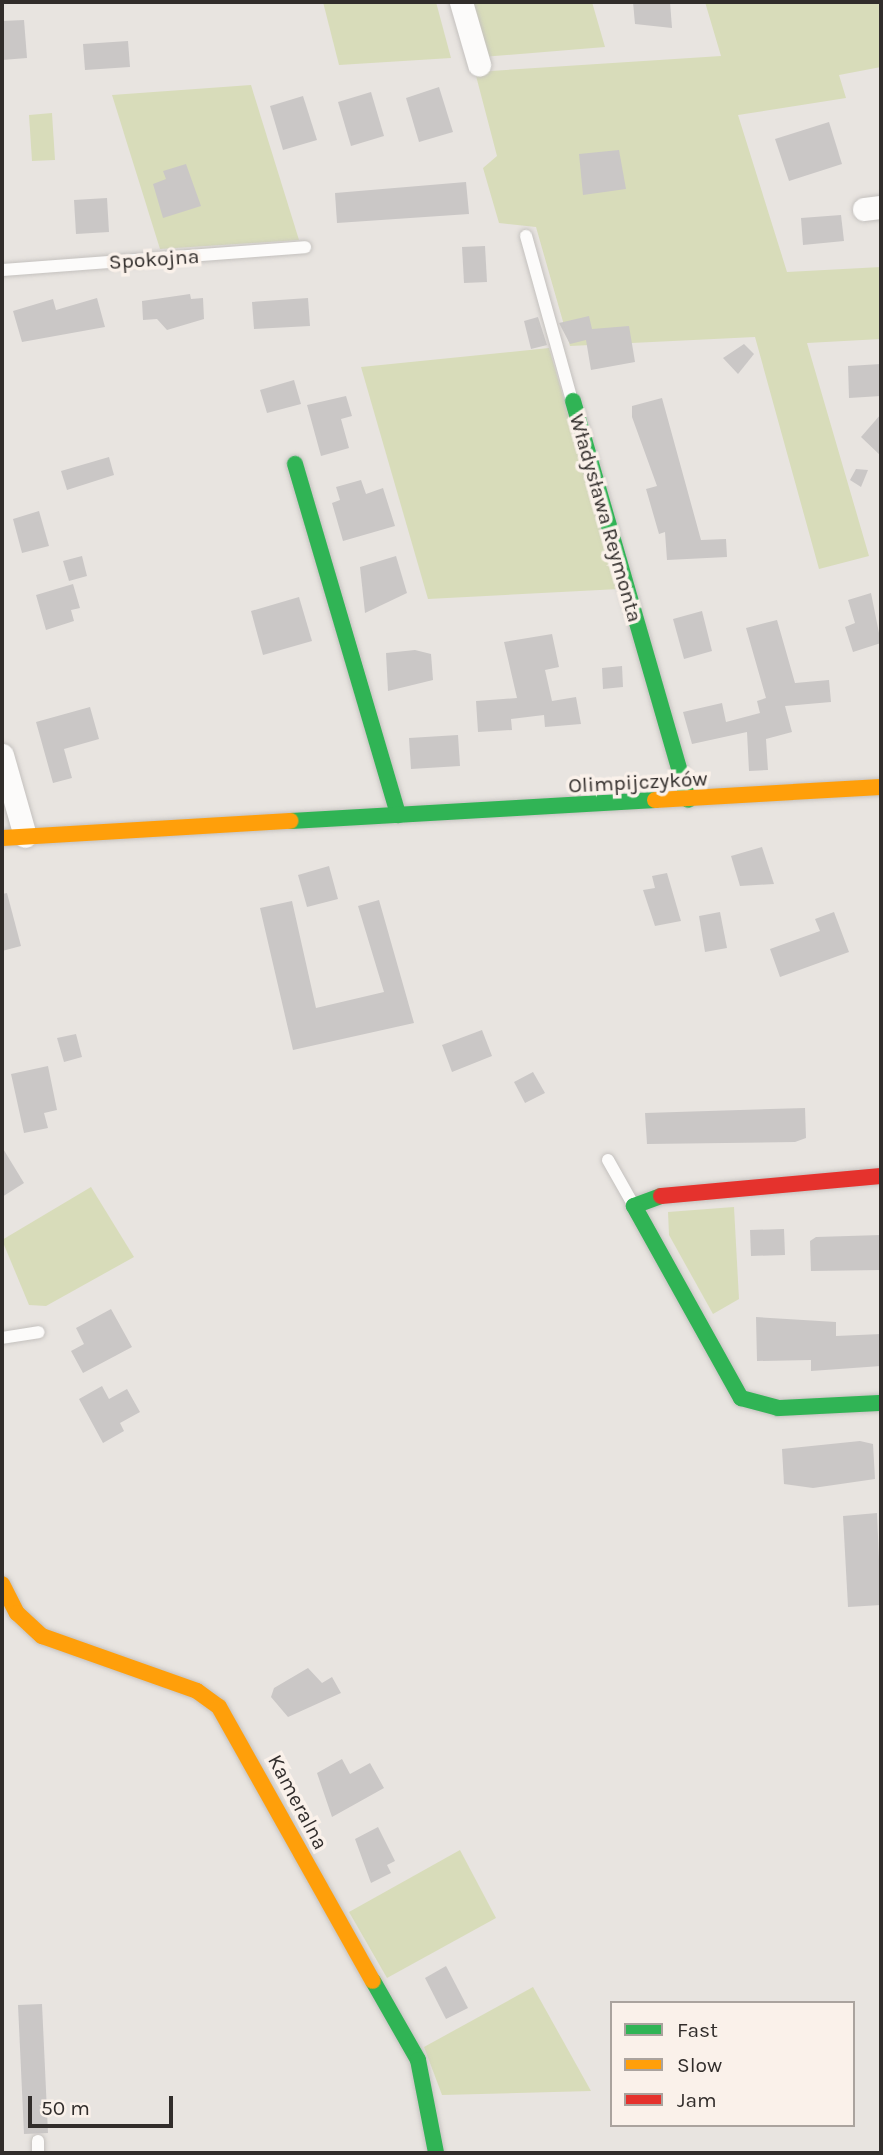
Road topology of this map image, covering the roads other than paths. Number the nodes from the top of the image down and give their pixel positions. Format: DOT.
graph roads {
  1 [pos="461,2"];
  2 [pos="479,64"];
  3 [pos="526,236"];
  4 [pos="305,247"];
  5 [pos="2,270"];
  6 [pos="573,401"];
  7 [pos="295,464"];
  8 [pos="2,755"];
  9 [pos="881,787"];
  10 [pos="688,800"];
  11 [pos="398,815"];
  12 [pos="26,836"];
  13 [pos="2,838"];
  14 [pos="608,1160"];
  15 [pos="881,1176"];
  16 [pos="634,1206"];
  17 [pos="39,1332"];
  18 [pos="2,1338"];
  19 [pos="881,1403"];
  20 [pos="2,1584"];
  21 [pos="436,2153"];
  1 -- 2 [label="street"];
  3 -- 6 [label="lane, Władysława Reymonta"];
  4 -- 5 [label="lane, Spokojna"];
  6 -- 10 [label="street, Władysława Reymonta"];
  7 -- 11 [label="street"];
  8 -- 12 [label="street"];
  9 -- 10 [label="street, Olimpijczyków"];
  10 -- 11 [label="street, Olimpijczyków"];
  11 -- 12 [label="street, Olimpijczyków"];
  12 -- 13 [label="street, Olimpijczyków"];
  14 -- 16 [label="lane"];
  15 -- 16 [label="street"];
  16 -- 19 [label="street"];
  17 -- 18 [label="lane"];
  20 -- 21 [label="street, Kameralna"];
}
